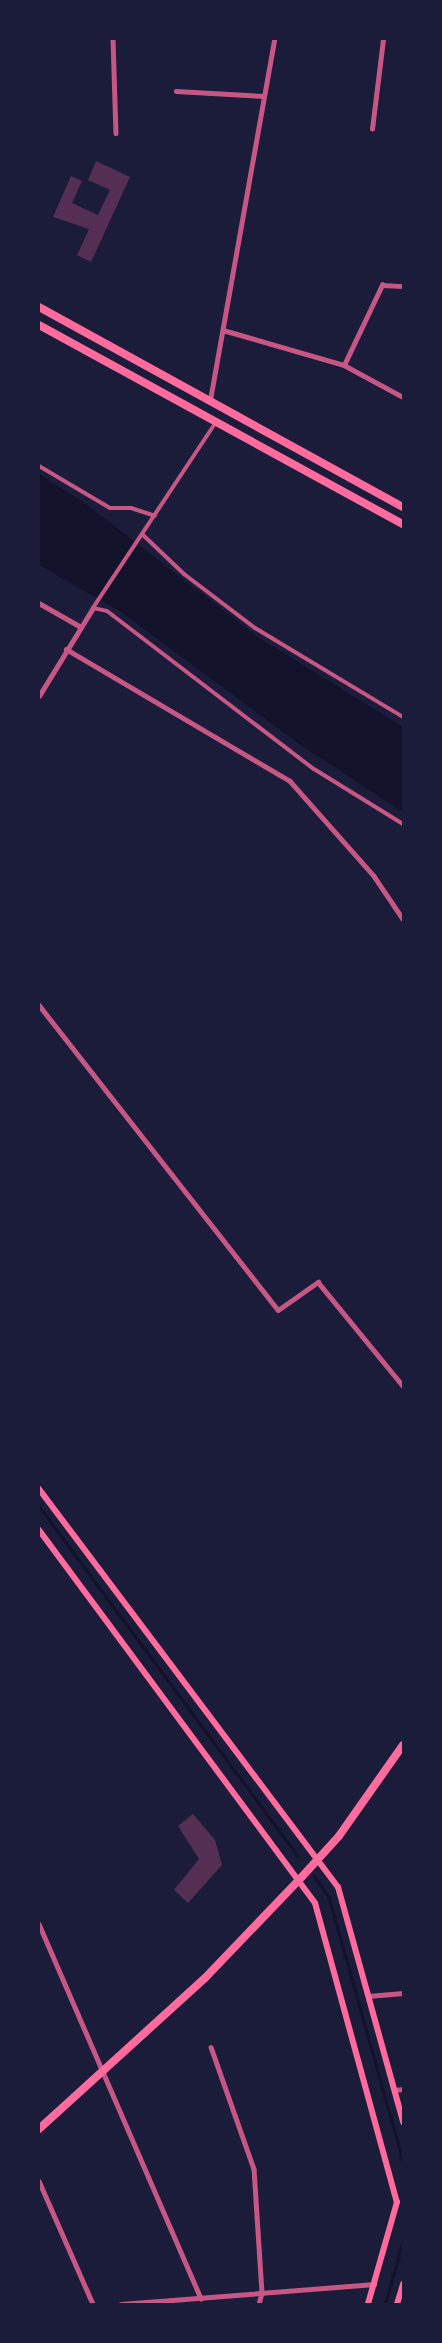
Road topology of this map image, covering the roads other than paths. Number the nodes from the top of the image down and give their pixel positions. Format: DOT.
graph roads {
  1 [pos="113,39"];
  2 [pos="274,39"];
  3 [pos="383,39"];
  4 [pos="176,91"];
  5 [pos="264,96"];
  6 [pos="372,129"];
  7 [pos="116,133"];
  8 [pos="403,286"];
  9 [pos="39,307"];
  10 [pos="39,325"];
  11 [pos="223,330"];
  12 [pos="344,365"];
  13 [pos="403,397"];
  14 [pos="210,400"];
  15 [pos="216,422"];
  16 [pos="39,466"];
  17 [pos="403,507"];
  18 [pos="155,516"];
  19 [pos="403,524"];
  20 [pos="143,535"];
  21 [pos="39,603"];
  22 [pos="93,608"];
  23 [pos="81,626"];
  24 [pos="66,649"];
  25 [pos="39,696"];
  26 [pos="403,717"];
  27 [pos="403,824"];
  28 [pos="403,919"];
  29 [pos="39,1005"];
  30 [pos="403,1386"];
  31 [pos="39,1489"];
  32 [pos="39,1530"];
  33 [pos="403,1745"];
  34 [pos="318,1858"];
  35 [pos="299,1880"];
  36 [pos="39,1924"];
  37 [pos="403,1992"];
  38 [pos="368,1996"];
  39 [pos="211,2047"];
  40 [pos="102,2072"];
  41 [pos="403,2089"];
  42 [pos="394,2090"];
  43 [pos="403,2122"];
  44 [pos="39,2129"];
  45 [pos="39,2181"];
  46 [pos="374,2284"];
  47 [pos="403,2284"];
  48 [pos="262,2293"];
  49 [pos="201,2298"];
  50 [pos="93,2304"];
  51 [pos="121,2304"];
  52 [pos="138,2304"];
  53 [pos="258,2304"];
  54 [pos="368,2304"];
  55 [pos="397,2304"];
  1 -- 7 [label="street"];
  2 -- 5 [label="street"];
  3 -- 6 [label="street"];
  4 -- 5 [label="street"];
  5 -- 11 [label="street"];
  8 -- 12 [label="street"];
  9 -- 14 [label="main road"];
  10 -- 15 [label="main road"];
  11 -- 12 [label="street"];
  11 -- 14 [label="street"];
  12 -- 13 [label="street"];
  14 -- 17 [label="main road"];
  15 -- 18 [label="street"];
  15 -- 19 [label="main road"];
  16 -- 18 [label="street"];
  18 -- 20 [label="street"];
  20 -- 22 [label="street"];
  20 -- 26 [label="street"];
  21 -- 23 [label="street"];
  22 -- 23 [label="street"];
  22 -- 27 [label="street"];
  23 -- 24 [label="street"];
  24 -- 25 [label="street"];
  24 -- 28 [label="street"];
  29 -- 30 [label="street"];
  31 -- 34 [label="main road"];
  32 -- 35 [label="main road"];
  33 -- 34 [label="main road"];
  34 -- 35 [label="main road"];
  34 -- 38 [label="main road"];
  35 -- 40 [label="main road"];
  35 -- 46 [label="main road"];
  36 -- 40 [label="street"];
  37 -- 38 [label="street"];
  38 -- 42 [label="main road"];
  39 -- 48 [label="street"];
  40 -- 44 [label="main road"];
  40 -- 49 [label="street"];
  41 -- 42 [label="street"];
  42 -- 43 [label="main road"];
  45 -- 50 [label="street"];
  46 -- 48 [label="street"];
  46 -- 54 [label="main road"];
  47 -- 55 [label="main road"];
  48 -- 49 [label="street"];
  48 -- 53 [label="street"];
  49 -- 52 [label="street"];
  51 -- 52 [label="street"];
}
